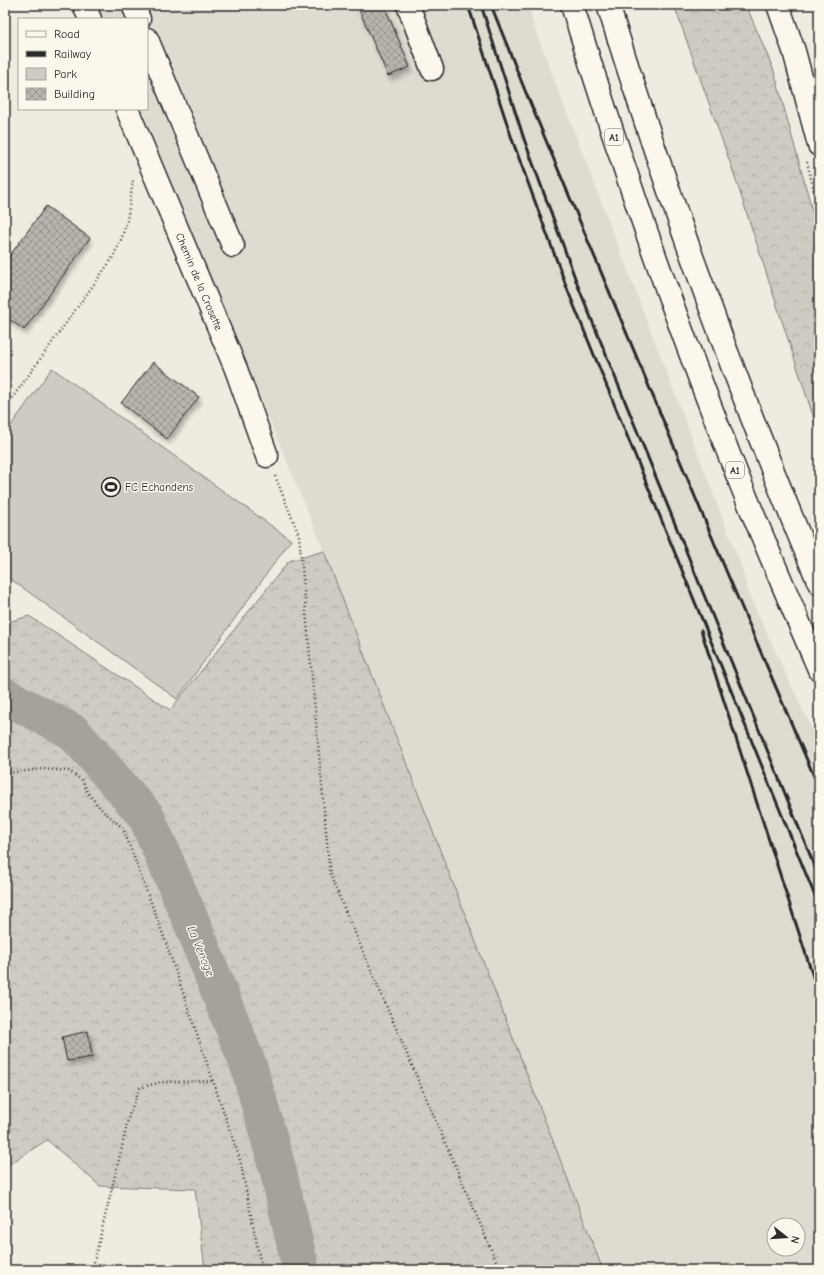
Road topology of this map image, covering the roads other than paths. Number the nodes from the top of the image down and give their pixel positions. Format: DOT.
graph roads {
  1 [pos="84,5"];
  2 [pos="133,5"];
  3 [pos="408,5"];
  4 [pos="572,5"];
  5 [pos="608,5"];
  6 [pos="778,5"];
  7 [pos="90,18"];
  8 [pos="139,18"];
  9 [pos="148,41"];
  10 [pos="432,69"];
  11 [pos="127,110"];
  12 [pos="819,145"];
  13 [pos="233,246"];
  14 [pos="268,456"];
  15 [pos="819,583"];
  16 [pos="819,669"];
  1 -- 7 [label="main road"];
  2 -- 8 [label="main road"];
  3 -- 10 [label="main road"];
  4 -- 16 [label="main road, A1"];
  5 -- 15 [label="main road"];
  6 -- 12 [label="main road"];
  9 -- 13 [label="main road"];
  11 -- 14 [label="main road, Chemin de la Crosette"];
}
